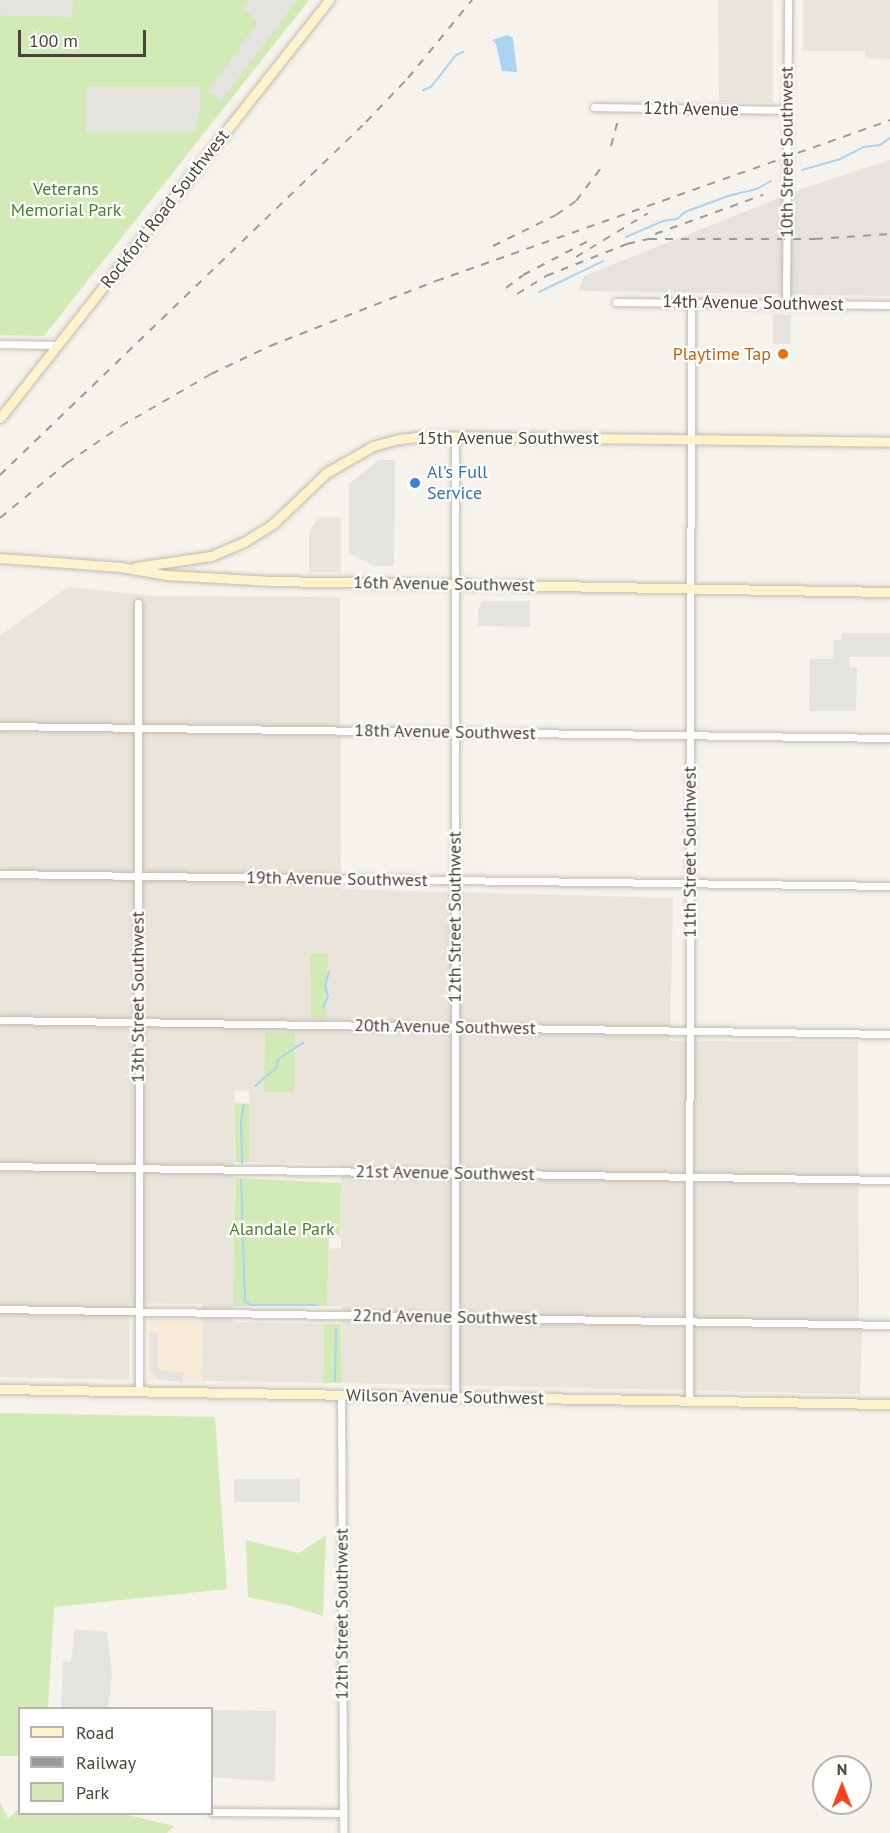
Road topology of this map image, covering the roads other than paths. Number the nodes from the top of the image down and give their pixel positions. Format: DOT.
graph roads {
  1 [pos="329,0"];
  2 [pos="788,0"];
  3 [pos="594,107"];
  4 [pos="787,111"];
  5 [pos="616,302"];
  6 [pos="691,303"];
  7 [pos="786,303"];
  8 [pos="890,305"];
  9 [pos="0,345"];
  10 [pos="58,345"];
  11 [pos="0,418"];
  12 [pos="455,437"];
  13 [pos="691,440"];
  14 [pos="890,442"];
  15 [pos="0,558"];
  16 [pos="124,567"];
  17 [pos="455,585"];
  18 [pos="691,589"];
  19 [pos="890,592"];
  20 [pos="138,603"];
  21 [pos="0,726"];
  22 [pos="138,728"];
  23 [pos="455,732"];
  24 [pos="691,735"];
  25 [pos="890,738"];
  26 [pos="0,874"];
  27 [pos="138,876"];
  28 [pos="455,880"];
  29 [pos="690,884"];
  30 [pos="890,886"];
  31 [pos="0,1020"];
  32 [pos="138,1022"];
  33 [pos="455,1027"];
  34 [pos="690,1031"];
  35 [pos="890,1034"];
  36 [pos="0,1166"];
  37 [pos="139,1168"];
  38 [pos="455,1173"];
  39 [pos="690,1177"];
  40 [pos="890,1180"];
  41 [pos="0,1309"];
  42 [pos="139,1311"];
  43 [pos="455,1317"];
  44 [pos="689,1321"];
  45 [pos="890,1325"];
  46 [pos="0,1389"];
  47 [pos="139,1391"];
  48 [pos="341,1395"];
  49 [pos="455,1397"];
  50 [pos="689,1401"];
  51 [pos="890,1404"];
  52 [pos="213,1812"];
  53 [pos="343,1813"];
  54 [pos="343,1833"];
  1 -- 10 [label="main road, Rockford Road Southwest"];
  2 -- 4 [label="street, 10th Street Southwest"];
  3 -- 4 [label="street, 12th Avenue"];
  4 -- 7 [label="street, 10th Street Southwest"];
  5 -- 6 [label="street, 14th Avenue Southwest"];
  6 -- 7 [label="street, 14th Avenue Southwest"];
  6 -- 13 [label="street, 11th Street Southwest"];
  7 -- 8 [label="street, 14th Avenue Southwest"];
  9 -- 10 [label="street"];
  10 -- 11 [label="main road, Rockford Road Southwest"];
  12 -- 13 [label="main road, 15th Avenue Southwest"];
  12 -- 16 [label="main road, 15th Avenue Southwest"];
  12 -- 17 [label="street, 12th Street Southwest"];
  13 -- 14 [label="main road, 15th Avenue Southwest"];
  13 -- 18 [label="street, 11th Street Southwest"];
  15 -- 16 [label="main road, 16th Avenue Southwest"];
  16 -- 17 [label="main road, 16th Avenue Southwest"];
  17 -- 18 [label="main road, 16th Avenue Southwest"];
  17 -- 23 [label="street, 12th Street Southwest"];
  18 -- 19 [label="main road, 16th Avenue Southwest"];
  18 -- 24 [label="street, 11th Street Southwest"];
  20 -- 22 [label="street, 13th Street Southwest"];
  21 -- 22 [label="street, 18th Avenue Southwest"];
  22 -- 23 [label="street, 18th Avenue Southwest"];
  22 -- 27 [label="street, 13th Street Southwest"];
  23 -- 24 [label="street, 18th Avenue Southwest"];
  23 -- 28 [label="street, 12th Street Southwest"];
  24 -- 25 [label="street, 18th Avenue Southwest"];
  24 -- 29 [label="street, 11th Street Southwest"];
  26 -- 27 [label="street, 19th Avenue Southwest"];
  27 -- 28 [label="street, 19th Avenue Southwest"];
  27 -- 32 [label="street, 13th Street Southwest"];
  28 -- 29 [label="street, 19th Avenue Southwest"];
  28 -- 33 [label="street, 12th Street Southwest"];
  29 -- 30 [label="street, 19th Avenue Southwest"];
  29 -- 34 [label="street, 11th Street Southwest"];
  31 -- 32 [label="street, 20th Avenue Southwest"];
  32 -- 33 [label="street, 20th Avenue Southwest"];
  32 -- 37 [label="street, 13th Street Southwest"];
  33 -- 34 [label="street, 20th Avenue Southwest"];
  33 -- 38 [label="street, 12th Street Southwest"];
  34 -- 35 [label="street, 20th Avenue Southwest"];
  34 -- 39 [label="street, 11th Street Southwest"];
  36 -- 37 [label="street, 21st Avenue Southwest"];
  37 -- 38 [label="street, 21st Avenue Southwest"];
  37 -- 42 [label="street, 13th Street Southwest"];
  38 -- 39 [label="street, 21st Avenue Southwest"];
  38 -- 43 [label="street, 12th Street Southwest"];
  39 -- 40 [label="street, 21st Avenue Southwest"];
  39 -- 44 [label="street, 11th Street Southwest"];
  41 -- 42 [label="street, 22nd Avenue Southwest"];
  42 -- 43 [label="street, 22nd Avenue Southwest"];
  42 -- 47 [label="street, 13th Street Southwest"];
  43 -- 44 [label="street, 22nd Avenue Southwest"];
  43 -- 49 [label="street, 12th Street Southwest"];
  44 -- 45 [label="street, 22nd Avenue Southwest"];
  44 -- 50 [label="street, 11th Street Southwest"];
  46 -- 47 [label="main road, Wilson Avenue Southwest"];
  47 -- 48 [label="main road, Wilson Avenue Southwest"];
  48 -- 49 [label="main road, Wilson Avenue Southwest"];
  48 -- 53 [label="street, 12th Street Southwest"];
  49 -- 50 [label="main road, Wilson Avenue Southwest"];
  50 -- 51 [label="main road, Wilson Avenue Southwest"];
  52 -- 53 [label="street"];
  53 -- 54 [label="street, 12th Street Southwest"];
}
